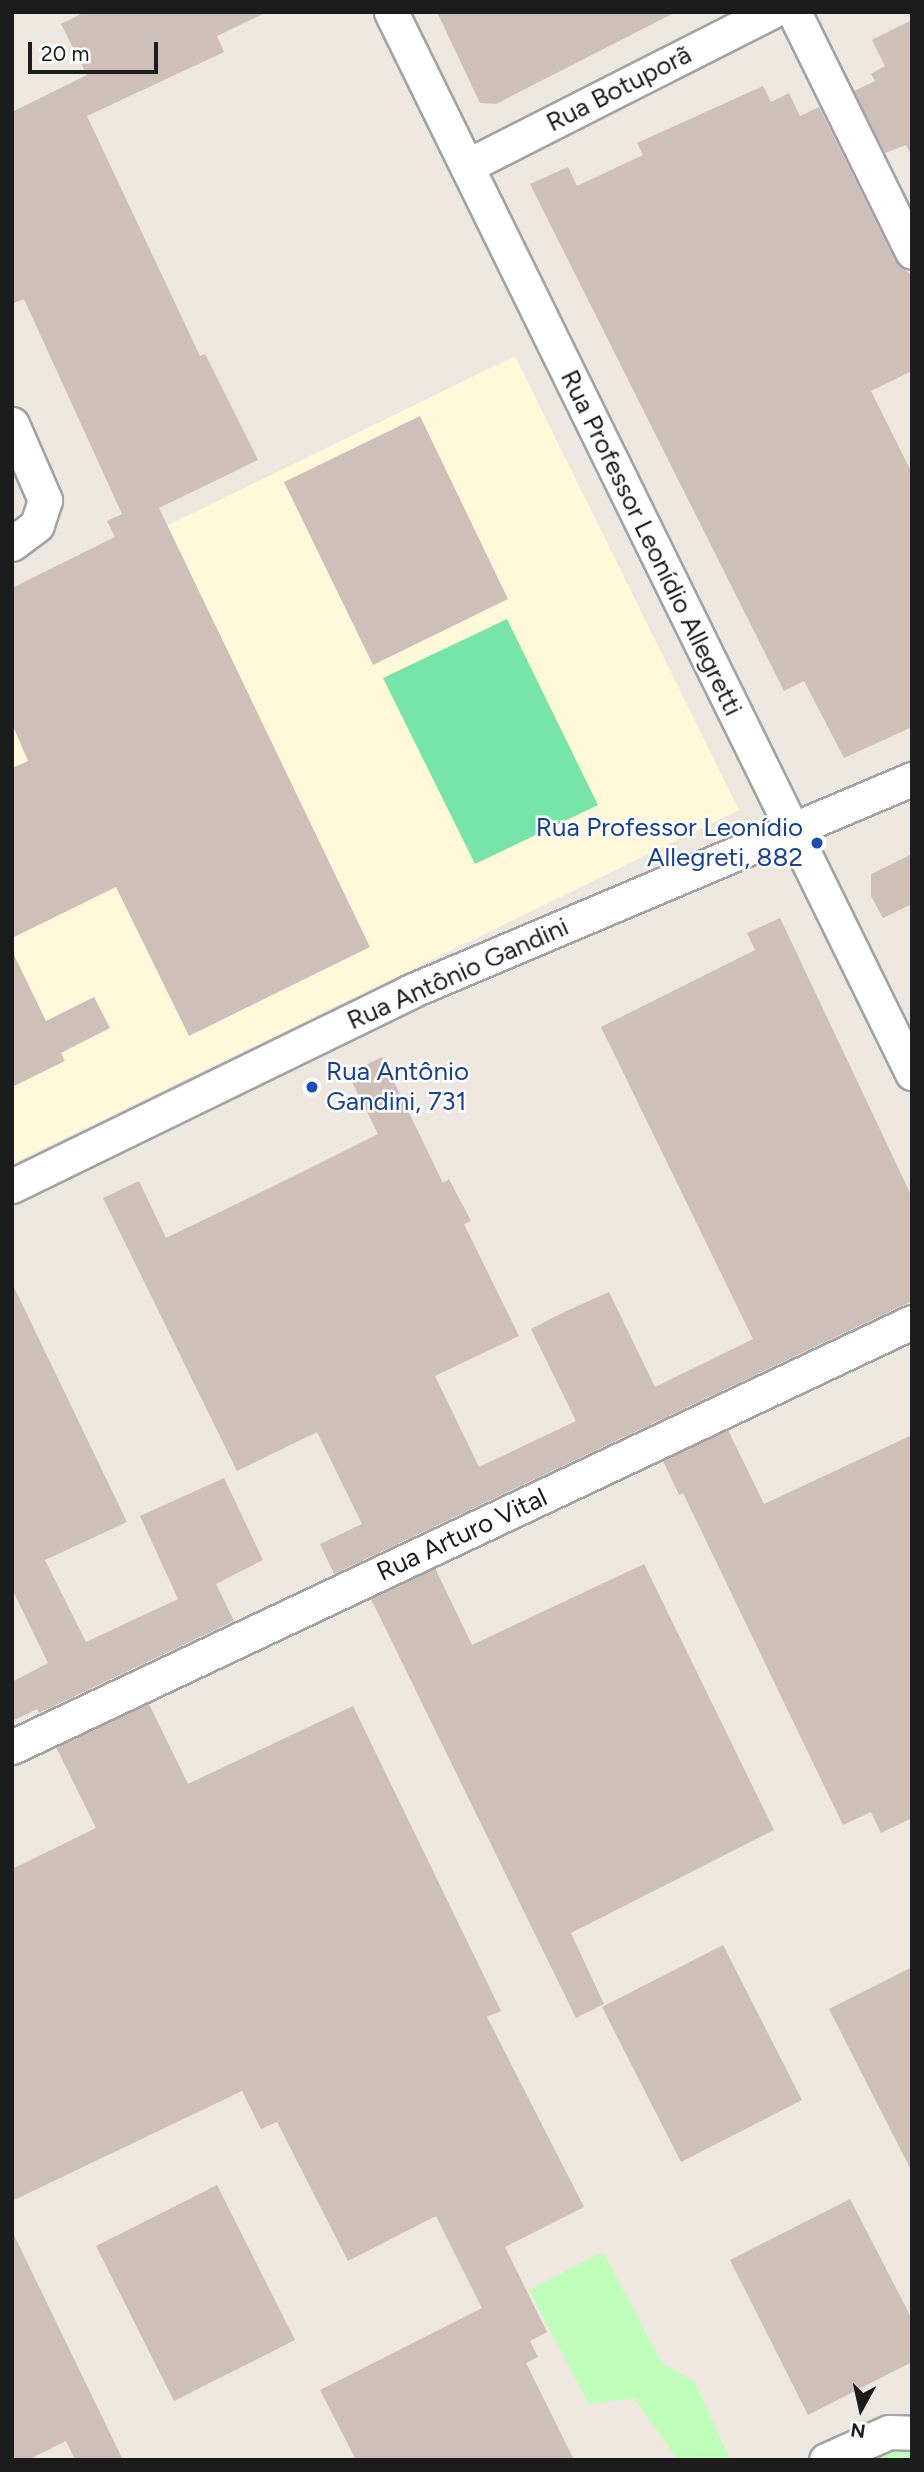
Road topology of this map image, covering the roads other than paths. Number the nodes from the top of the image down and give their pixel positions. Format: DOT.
graph roads {
  1 [pos="391,12"];
  2 [pos="771,12"];
  3 [pos="794,12"];
  4 [pos="467,166"];
  5 [pos="912,252"];
  6 [pos="12,424"];
  7 [pos="12,544"];
  8 [pos="912,779"];
  9 [pos="796,830"];
  10 [pos="912,1073"];
  11 [pos="12,1186"];
  12 [pos="912,1322"];
  13 [pos="12,1747"];
  14 [pos="912,2433"];
  15 [pos="826,2460"];
  1 -- 4 [label="street, Rua Professor Leonídio Allegretti"];
  2 -- 4 [label="street, Rua Botuporã"];
  3 -- 5 [label="street"];
  4 -- 9 [label="street, Rua Professor Leonídio Allegretti"];
  6 -- 7 [label="street"];
  8 -- 9 [label="street, Rua Antônio Gandini"];
  9 -- 10 [label="street, Rua Professor Leonídio Allegretti"];
  9 -- 11 [label="street, Rua Antônio Gandini"];
  12 -- 13 [label="street, Rua Arturo Vital"];
  14 -- 15 [label="street"];
}
